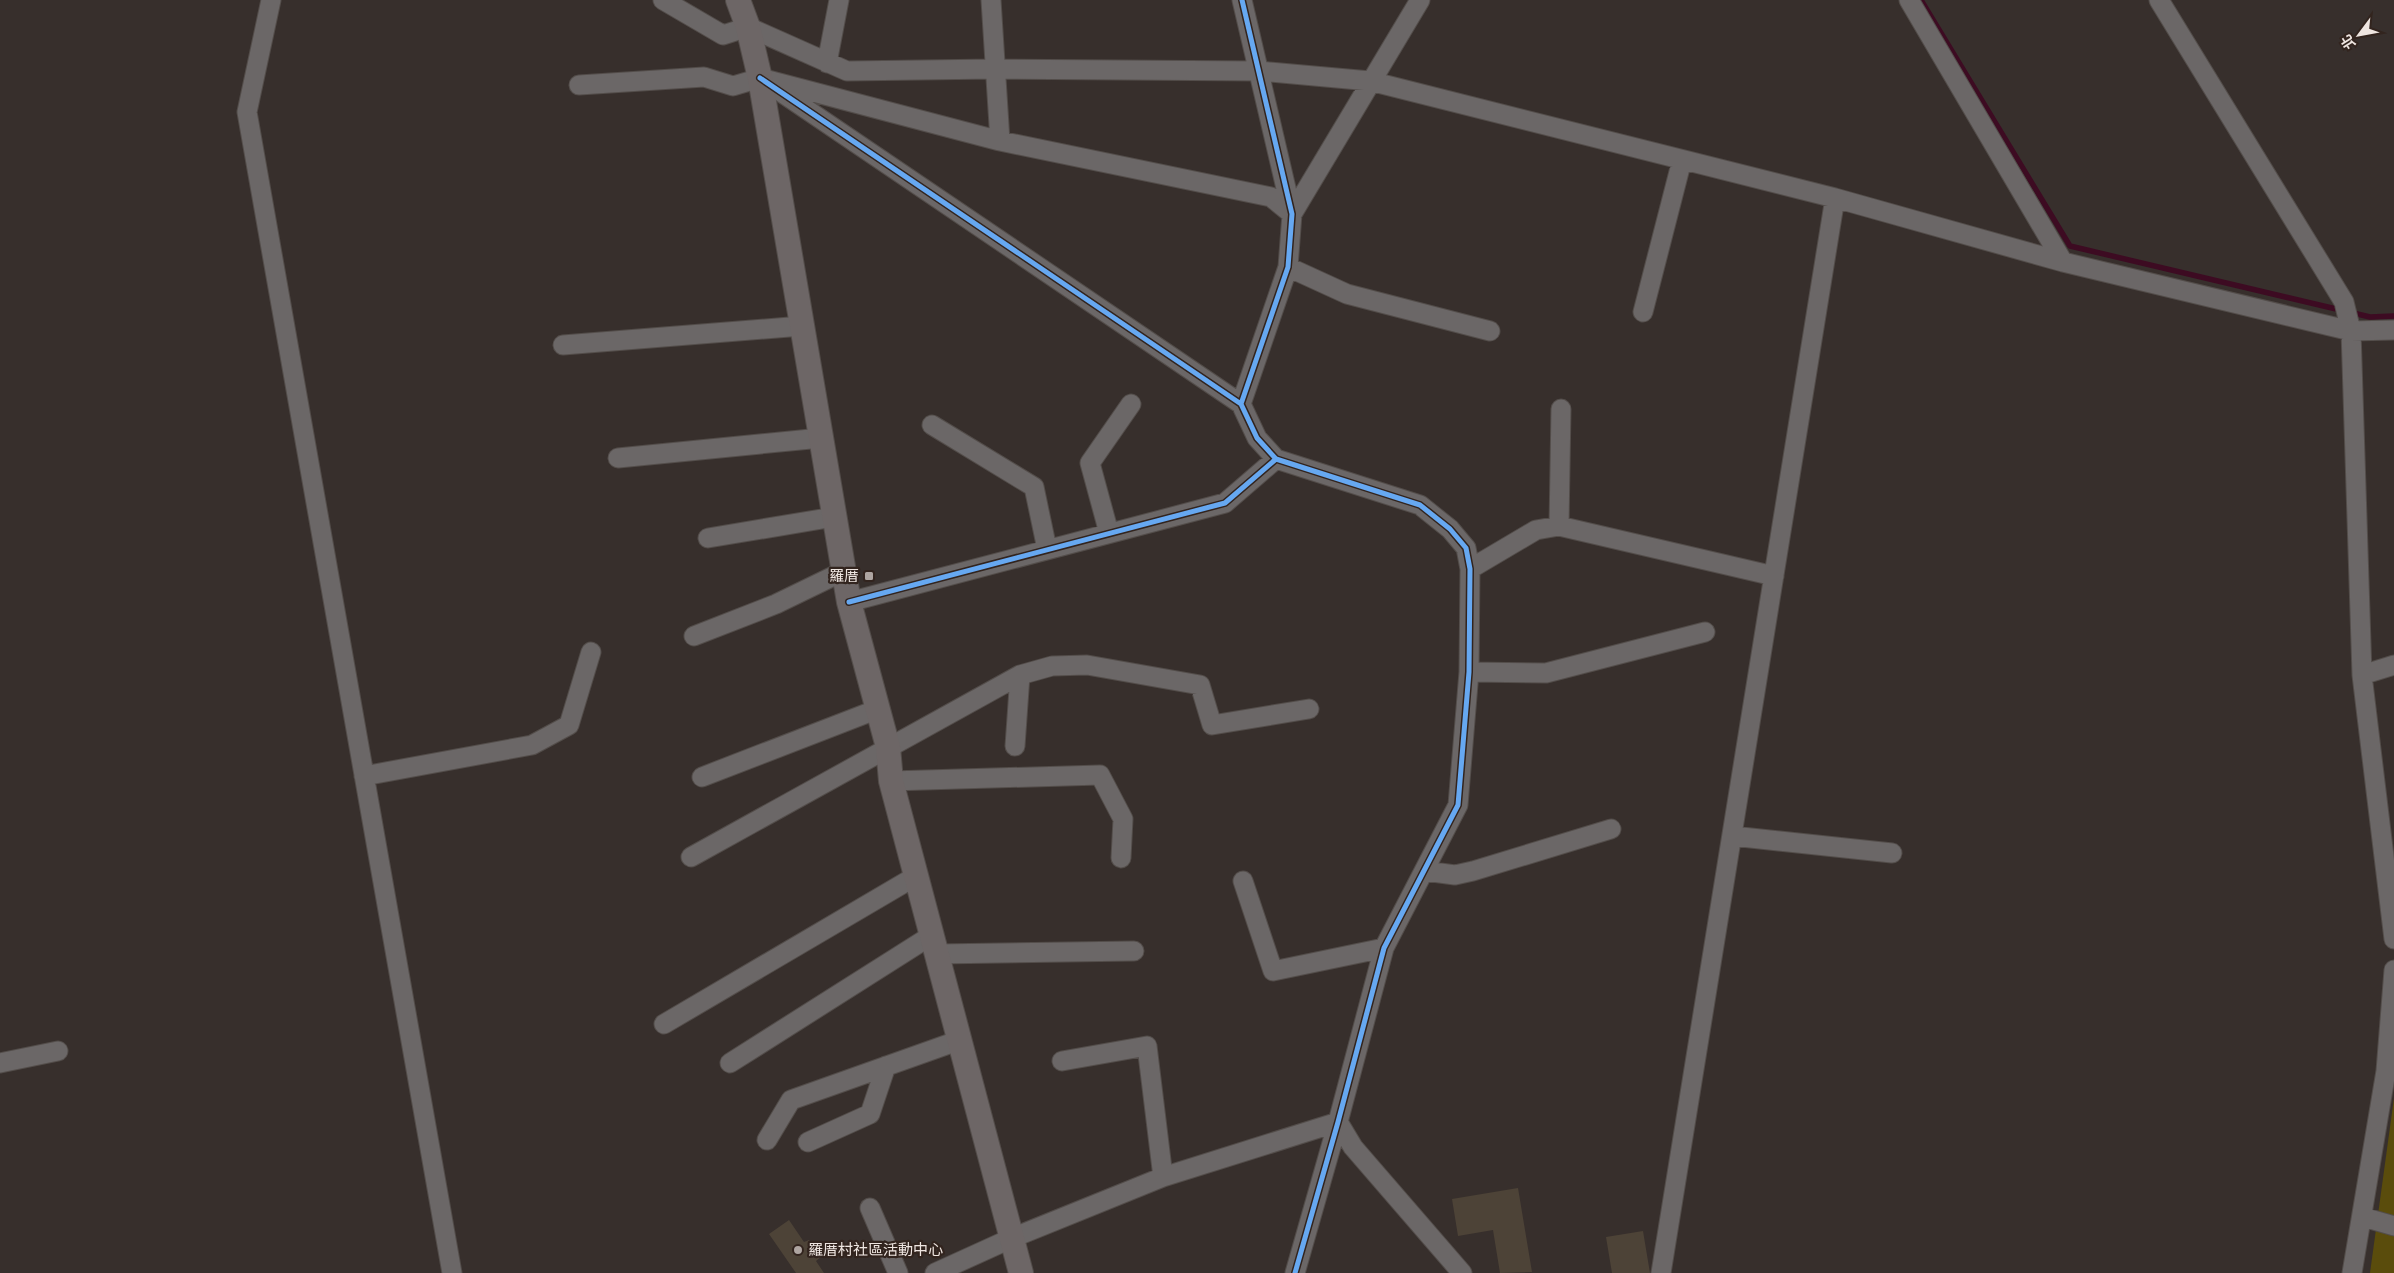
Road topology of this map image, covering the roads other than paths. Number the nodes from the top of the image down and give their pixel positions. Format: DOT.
graph roads {
  1 [pos="271,0"];
  2 [pos="663,0"];
  3 [pos="738,0"];
  4 [pos="839,0"];
  5 [pos="991,0"];
  6 [pos="1242,0"];
  7 [pos="1420,0"];
  8 [pos="1909,0"];
  9 [pos="2160,0"];
  10 [pos="748,27"];
  11 [pos="827,63"];
  12 [pos="994,69"];
  13 [pos="1259,71"];
  14 [pos="760,78"];
  15 [pos="1370,81"];
  16 [pos="578,85"];
  17 [pos="1000,141"];
  18 [pos="1682,160"];
  19 [pos="1835,198"];
  20 [pos="1292,214"];
  21 [pos="2063,262"];
  22 [pos="1288,267"];
  23 [pos="1643,312"];
  24 [pos="802,326"];
  25 [pos="2394,330"];
  26 [pos="1490,331"];
  27 [pos="2351,332"];
  28 [pos="563,345"];
  29 [pos="1131,404"];
  30 [pos="1241,404"];
  31 [pos="1561,410"];
  32 [pos="932,425"];
  33 [pos="821,438"];
  34 [pos="618,458"];
  35 [pos="1276,459"];
  36 [pos="834,516"];
  37 [pos="1559,526"];
  38 [pos="1108,533"];
  39 [pos="708,538"];
  40 [pos="1047,549"];
  41 [pos="1470,569"];
  42 [pos="844,571"];
  43 [pos="1774,576"];
  44 [pos="849,602"];
  45 [pos="1705,632"];
  46 [pos="694,636"];
  47 [pos="591,652"];
  48 [pos="2394,665"];
  49 [pos="1468,672"];
  50 [pos="1020,675"];
  51 [pos="2362,675"];
  52 [pos="878,709"];
  53 [pos="1310,709"];
  54 [pos="1015,746"];
  55 [pos="888,747"];
  56 [pos="364,776"];
  57 [pos="702,777"];
  58 [pos="891,781"];
  59 [pos="1611,829"];
  60 [pos="1732,836"];
  61 [pos="1892,853"];
  62 [pos="691,857"];
  63 [pos="1121,858"];
  64 [pos="1425,871"];
  65 [pos="916,876"];
  66 [pos="1243,880"];
  67 [pos="2394,939"];
  68 [pos="934,944"];
  69 [pos="1384,948"];
  70 [pos="1134,951"];
  71 [pos="2394,970"];
  72 [pos="664,1024"];
  73 [pos="960,1040"];
  74 [pos="58,1050"];
  75 [pos="1062,1061"];
  76 [pos="0,1063"];
  77 [pos="730,1063"];
  78 [pos="886,1066"];
  79 [pos="2390,1072"];
  80 [pos="1338,1122"];
  81 [pos="768,1140"];
  82 [pos="808,1142"];
  83 [pos="1163,1177"];
  84 [pos="870,1208"];
  85 [pos="2363,1217"];
  86 [pos="2394,1226"];
  87 [pos="1012,1238"];
  88 [pos="452,1273"];
  89 [pos="898,1273"];
  90 [pos="935,1273"];
  91 [pos="1022,1273"];
  92 [pos="1295,1273"];
  93 [pos="1462,1273"];
  94 [pos="1661,1273"];
  95 [pos="2352,1273"];
  1 -- 56 [label="street"];
  2 -- 10 [label="street"];
  3 -- 10 [label="main road"];
  4 -- 11 [label="street"];
  5 -- 12 [label="street"];
  6 -- 13 [label="street"];
  7 -- 15 [label="street"];
  8 -- 21 [label="street"];
  9 -- 27 [label="street"];
  10 -- 11 [label="street"];
  10 -- 14 [label="main road"];
  11 -- 12 [label="street"];
  12 -- 13 [label="street"];
  12 -- 17 [label="street"];
  13 -- 15 [label="street"];
  13 -- 20 [label="street"];
  14 -- 16 [label="street"];
  14 -- 17 [label="street"];
  14 -- 24 [label="main road"];
  14 -- 30 [label="street"];
  15 -- 18 [label="street"];
  15 -- 20 [label="street"];
  17 -- 20 [label="street"];
  18 -- 19 [label="street"];
  18 -- 23 [label="street"];
  19 -- 21 [label="street"];
  19 -- 43 [label="street"];
  20 -- 22 [label="street"];
  21 -- 27 [label="street"];
  22 -- 26 [label="street"];
  22 -- 30 [label="street"];
  24 -- 28 [label="street"];
  24 -- 33 [label="main road"];
  25 -- 27 [label="street"];
  27 -- 51 [label="street"];
  29 -- 38 [label="street"];
  30 -- 35 [label="street"];
  31 -- 37 [label="street"];
  32 -- 40 [label="street"];
  33 -- 34 [label="street"];
  33 -- 36 [label="main road"];
  35 -- 38 [label="street"];
  35 -- 41 [label="street"];
  36 -- 39 [label="street"];
  36 -- 42 [label="main road"];
  37 -- 41 [label="street"];
  37 -- 43 [label="street"];
  38 -- 40 [label="street"];
  40 -- 44 [label="street"];
  41 -- 49 [label="street"];
  42 -- 44 [label="main road"];
  42 -- 46 [label="street"];
  43 -- 60 [label="street"];
  44 -- 52 [label="main road"];
  45 -- 49 [label="street"];
  47 -- 56 [label="street"];
  48 -- 51 [label="street"];
  49 -- 64 [label="street"];
  50 -- 53 [label="street"];
  50 -- 54 [label="street"];
  50 -- 55 [label="street"];
  51 -- 67 [label="street"];
  52 -- 55 [label="main road"];
  52 -- 57 [label="street"];
  55 -- 58 [label="main road"];
  55 -- 62 [label="street"];
  56 -- 88 [label="street"];
  58 -- 63 [label="street"];
  58 -- 65 [label="main road"];
  59 -- 64 [label="street"];
  60 -- 61 [label="street"];
  60 -- 94 [label="street"];
  64 -- 69 [label="street"];
  65 -- 68 [label="main road"];
  65 -- 72 [label="street"];
  66 -- 69 [label="street"];
  68 -- 70 [label="street"];
  68 -- 73 [label="main road"];
  68 -- 77 [label="street"];
  69 -- 80 [label="street"];
  71 -- 79 [label="street"];
  73 -- 78 [label="street"];
  73 -- 87 [label="main road"];
  74 -- 76 [label="street"];
  75 -- 83 [label="street"];
  78 -- 81 [label="street"];
  78 -- 82 [label="street"];
  79 -- 85 [label="street"];
  80 -- 83 [label="street"];
  80 -- 92 [label="street"];
  80 -- 93 [label="street"];
  83 -- 87 [label="street"];
  84 -- 89 [label="street"];
  85 -- 86 [label="street"];
  85 -- 95 [label="street"];
  87 -- 90 [label="street"];
  87 -- 91 [label="main road"];
}
